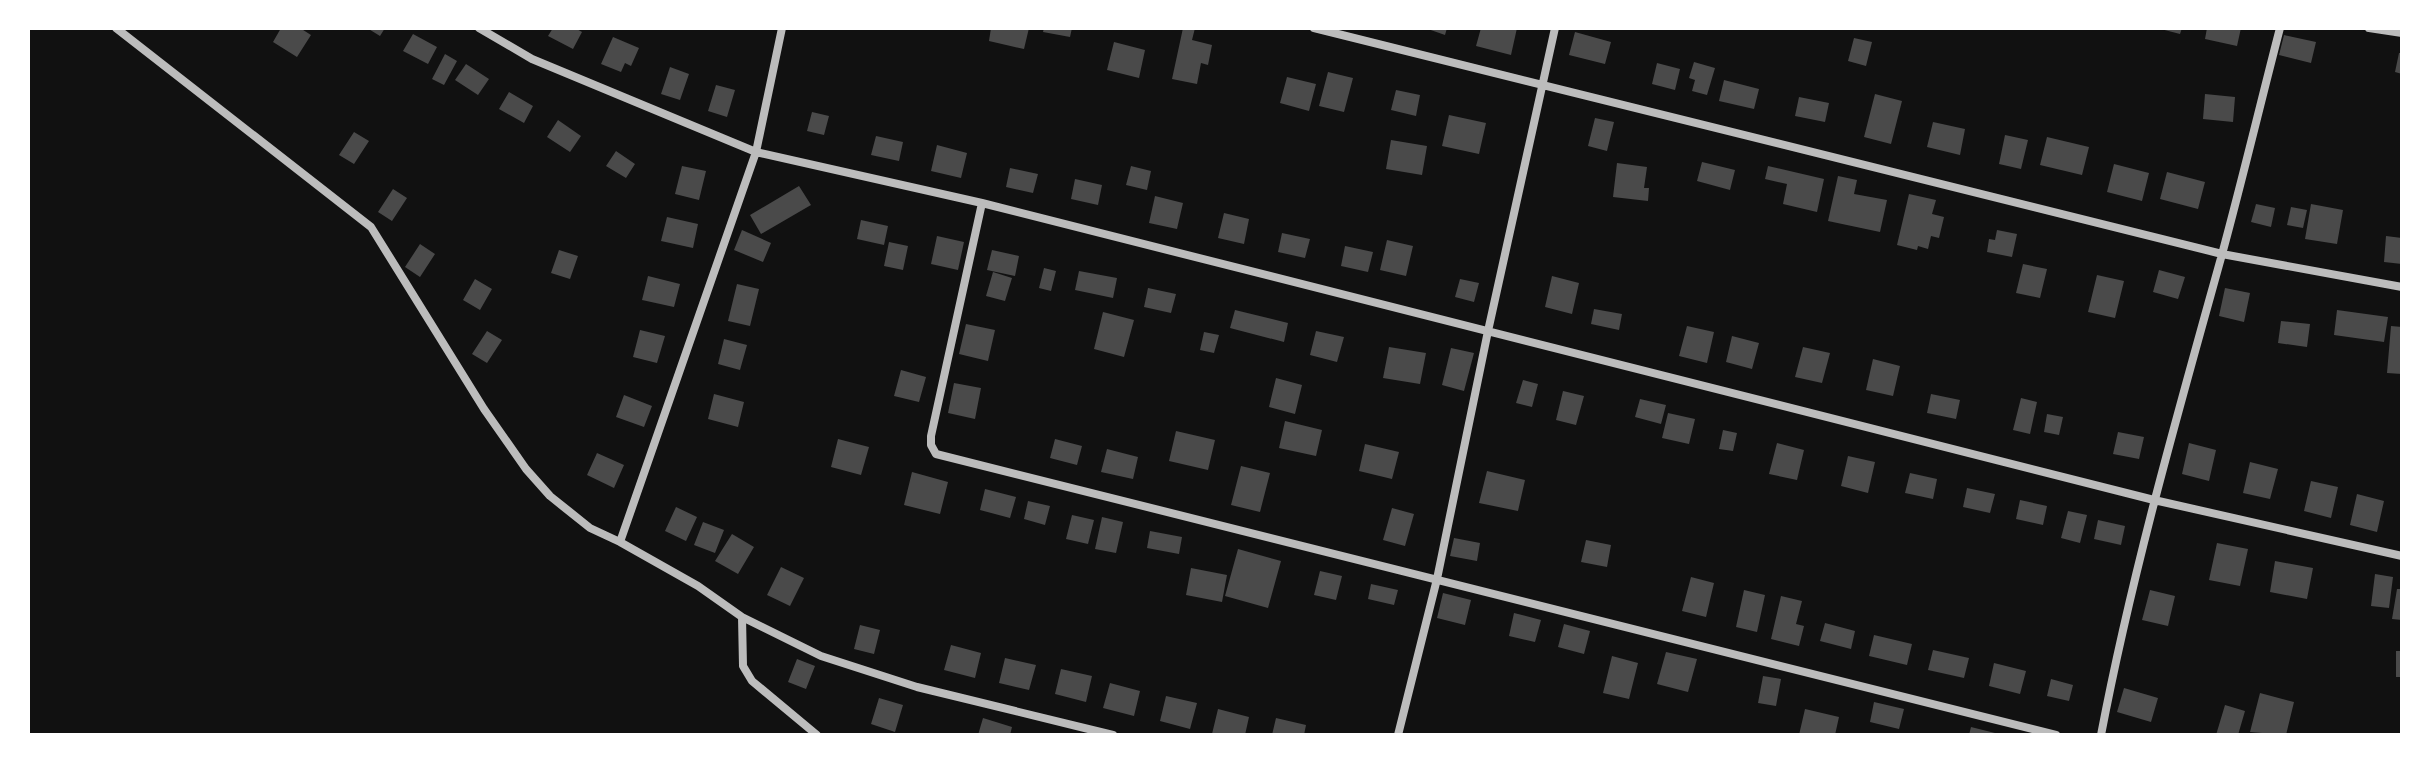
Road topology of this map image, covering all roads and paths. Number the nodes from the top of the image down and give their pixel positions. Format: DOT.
graph roads {
  1 [pos="116,28"];
  2 [pos="479,28"];
  3 [pos="782,28"];
  4 [pos="1314,28"];
  5 [pos="1555,28"];
  6 [pos="2280,28"];
  7 [pos="2369,28"];
  8 [pos="2402,33"];
  9 [pos="1541,86"];
  10 [pos="756,152"];
  11 [pos="982,203"];
  12 [pos="2222,254"];
  13 [pos="2402,287"];
  14 [pos="1488,331"];
  15 [pos="2154,500"];
  16 [pos="620,542"];
  17 [pos="2402,556"];
  18 [pos="1437,579"];
  19 [pos="742,617"];
  20 [pos="817,735"];
  21 [pos="1113,735"];
  22 [pos="1398,735"];
  23 [pos="2056,735"];
  24 [pos="2101,735"];
  1 -- 16 [label="street"];
  2 -- 10 [label="street"];
  3 -- 10 [label="street"];
  4 -- 9 [label="street"];
  5 -- 9 [label="street"];
  6 -- 12 [label="street"];
  7 -- 8 [label="street"];
  9 -- 12 [label="street"];
  9 -- 14 [label="street"];
  10 -- 11 [label="street"];
  10 -- 16 [label="street"];
  11 -- 14 [label="street"];
  11 -- 18 [label="street"];
  12 -- 13 [label="street"];
  12 -- 15 [label="street"];
  14 -- 15 [label="street"];
  14 -- 18 [label="street"];
  15 -- 17 [label="street"];
  15 -- 24 [label="street"];
  16 -- 19 [label="street"];
  18 -- 22 [label="street"];
  18 -- 23 [label="street"];
  19 -- 20 [label="street"];
  19 -- 21 [label="street"];
}
